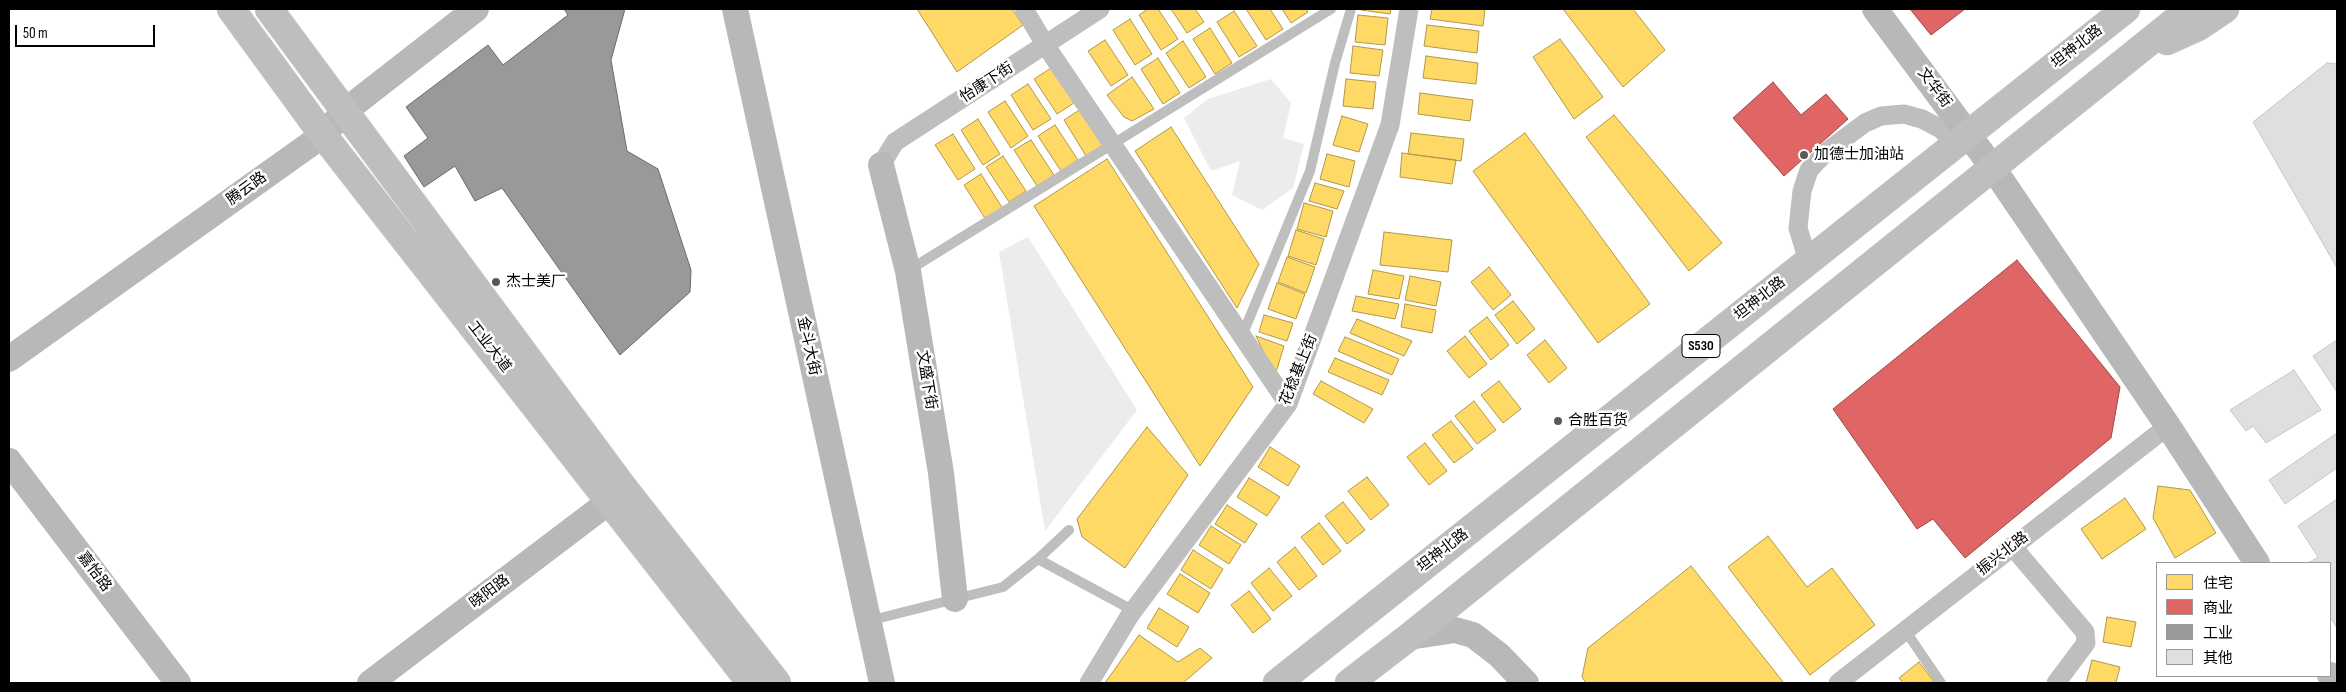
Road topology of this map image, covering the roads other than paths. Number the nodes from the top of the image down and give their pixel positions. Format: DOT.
graph roads {
  1 [pos="231,9"];
  2 [pos="269,9"];
  3 [pos="476,9"];
  4 [pos="735,9"];
  5 [pos="1024,9"];
  6 [pos="1100,9"];
  7 [pos="1331,9"];
  8 [pos="1350,9"];
  9 [pos="1409,9"];
  10 [pos="1875,9"];
  11 [pos="2126,9"];
  12 [pos="2190,9"];
  13 [pos="2225,9"];
  14 [pos="1046,46"];
  15 [pos="2131,57"];
  16 [pos="345,111"];
  17 [pos="323,135"];
  18 [pos="1962,139"];
  19 [pos="1112,144"];
  20 [pos="880,165"];
  21 [pos="1994,168"];
  22 [pos="1808,261"];
  23 [pos="908,271"];
  24 [pos="1242,336"];
  25 [pos="9,359"];
  26 [pos="1288,404"];
  27 [pos="2168,426"];
  28 [pos="9,461"];
  29 [pos="610,502"];
  30 [pos="1069,530"];
  31 [pos="2012,546"];
  32 [pos="1038,559"];
  33 [pos="2256,562"];
  34 [pos="955,599"];
  35 [pos="1134,611"];
  36 [pos="868,621"];
  37 [pos="1905,630"];
  38 [pos="1409,637"];
  39 [pos="178,683"];
  40 [pos="370,683"];
  41 [pos="751,683"];
  42 [pos="777,683"];
  43 [pos="882,683"];
  44 [pos="1089,683"];
  45 [pos="1277,683"];
  46 [pos="1349,683"];
  47 [pos="1526,683"];
  48 [pos="1838,683"];
  49 [pos="1942,683"];
  50 [pos="2056,683"];
  1 -- 17 [label="main road, 工业大道"];
  2 -- 16 [label="main road, 工业大道"];
  3 -- 16 [label="street, 腾云路"];
  4 -- 36 [label="street, 金斗大街"];
  5 -- 14 [label="street"];
  6 -- 14 [label="street, 怡康下街"];
  7 -- 19 [label="lane"];
  8 -- 24 [label="lane"];
  9 -- 26 [label="street, 花稔基上街"];
  10 -- 18 [label="street, 文华街"];
  11 -- 18 [label="main road, 坦神北路 / S530"];
  12 -- 15 [label="main road"];
  13 -- 15 [label="main road"];
  14 -- 19 [label="street"];
  14 -- 20 [label="street, 怡康下街"];
  15 -- 21 [label="main road"];
  16 -- 17 [label="street, 腾云路"];
  16 -- 42 [label="main road, 工业大道"];
  17 -- 25 [label="street, 腾云路"];
  17 -- 29 [label="main road, 工业大道"];
  18 -- 21 [label="street, 文华街"];
  18 -- 22 [label="main road, 坦神北路 / S530"];
  18 -- 22 [label="street"];
  19 -- 23 [label="lane"];
  19 -- 24 [label="street"];
  20 -- 23 [label="street, 文盛下街"];
  21 -- 27 [label="street, 文华街"];
  21 -- 38 [label="main road"];
  22 -- 45 [label="main road, 坦神北路 / S530"];
  23 -- 34 [label="street, 文盛下街"];
  24 -- 26 [label="street"];
  26 -- 35 [label="street, 花稔基上街"];
  27 -- 31 [label="street, 振兴北路"];
  27 -- 33 [label="street, 文华街"];
  28 -- 39 [label="street, 嘉怡路"];
  29 -- 40 [label="street, 晓阳路"];
  29 -- 41 [label="main road, 工业大道"];
  30 -- 32 [label="lane"];
  31 -- 37 [label="street, 振兴北路"];
  31 -- 50 [label="street"];
  32 -- 34 [label="lane"];
  32 -- 35 [label="lane"];
  34 -- 36 [label="lane"];
  35 -- 44 [label="street, 花稔基上街"];
  36 -- 43 [label="street, 金斗大街"];
  37 -- 48 [label="street, 振兴北路"];
  37 -- 49 [label="lane"];
  38 -- 46 [label="main road"];
  38 -- 47 [label="street"];
}
